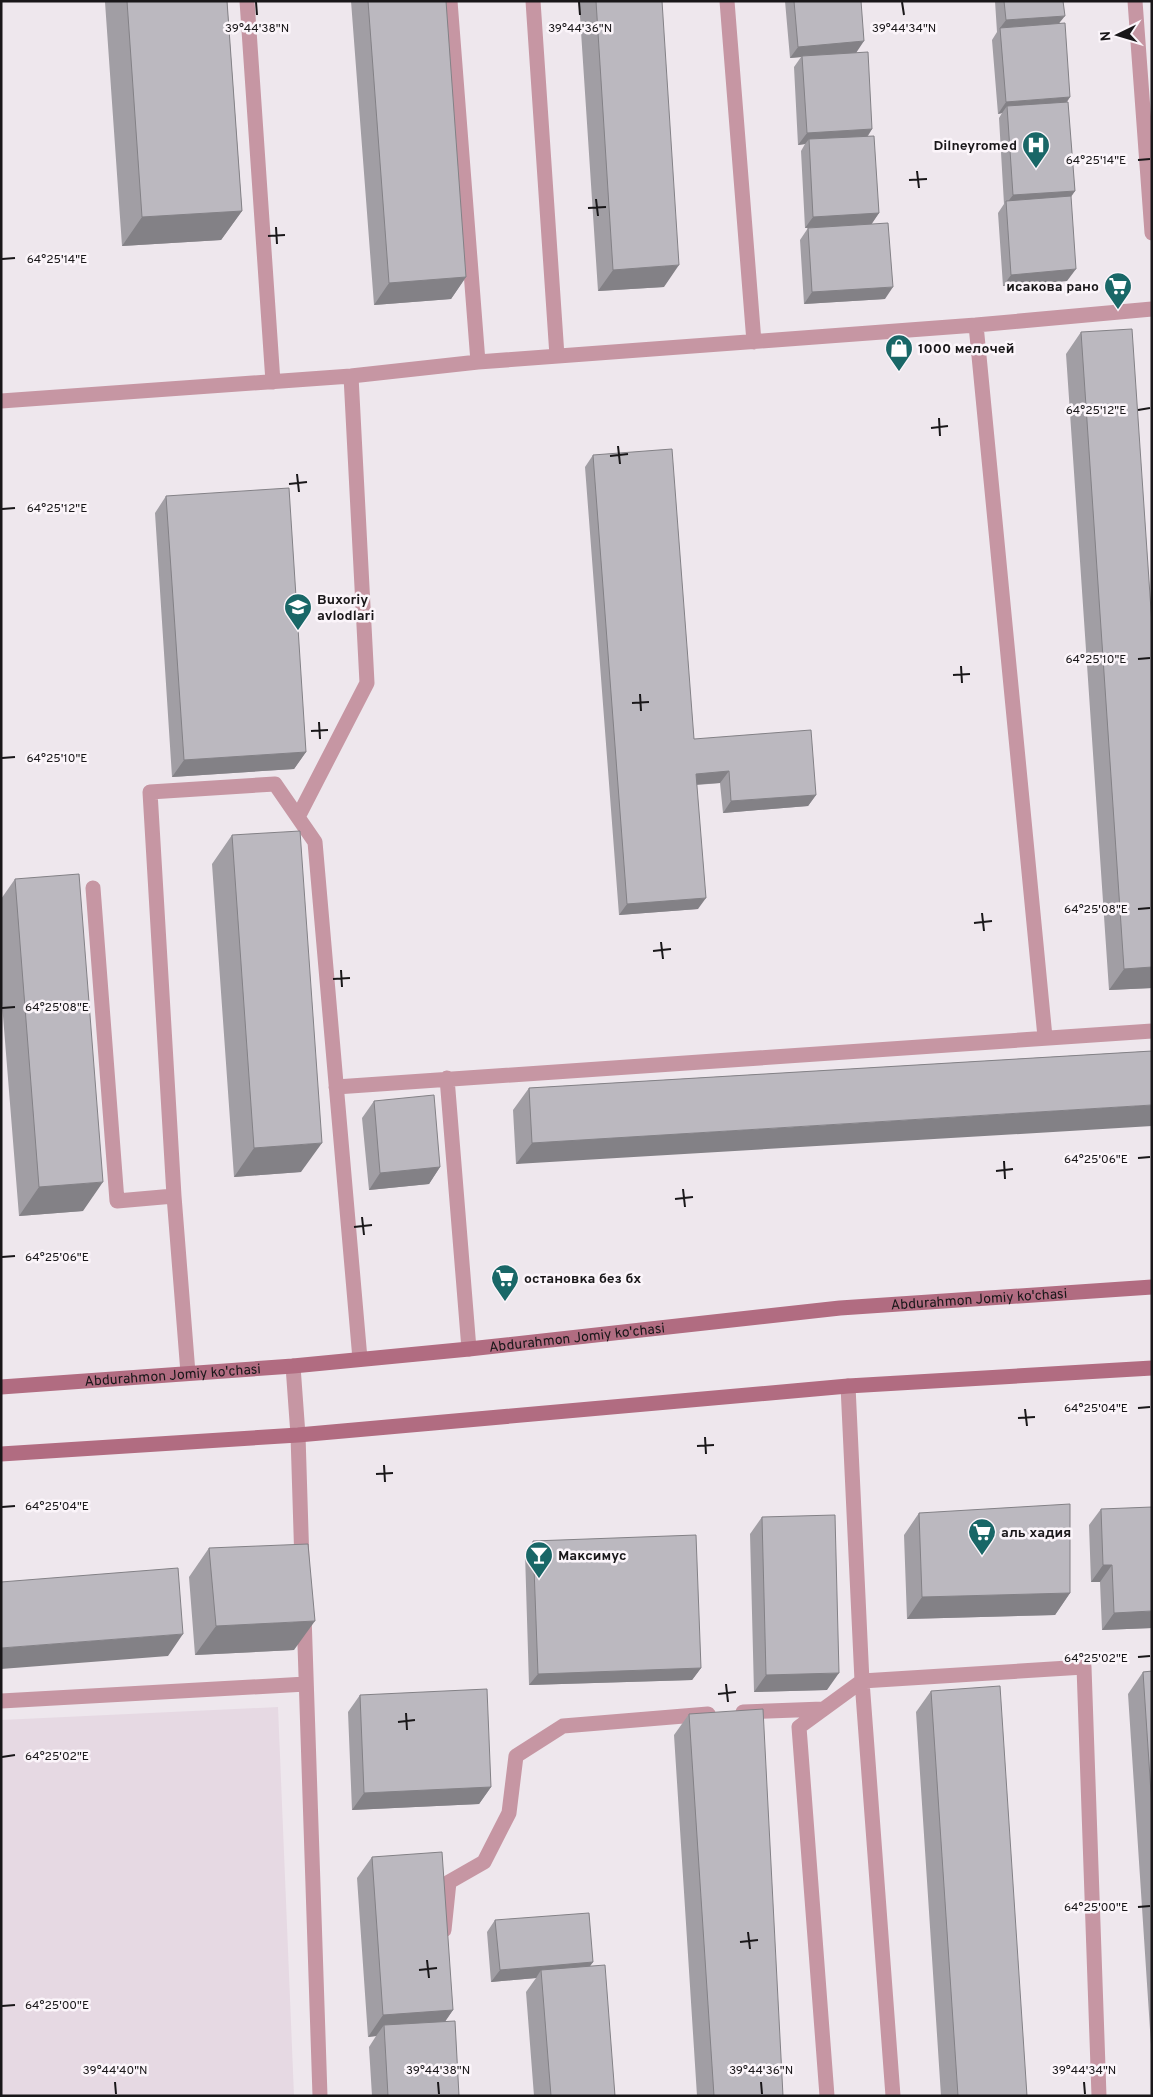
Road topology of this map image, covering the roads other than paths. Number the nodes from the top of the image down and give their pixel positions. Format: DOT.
graph roads {
  1 [pos="247,1"];
  2 [pos="450,1"];
  3 [pos="533,1"];
  4 [pos="727,1"];
  5 [pos="1135,1"];
  6 [pos="1152,233"];
  7 [pos="1152,309"];
  8 [pos="976,325"];
  9 [pos="754,342"];
  10 [pos="557,356"];
  11 [pos="478,362"];
  12 [pos="351,376"];
  13 [pos="273,382"];
  14 [pos="1,401"];
  15 [pos="298,817"];
  16 [pos="92,888"];
  17 [pos="1152,1031"];
  18 [pos="1045,1037"];
  19 [pos="447,1078"];
  20 [pos="336,1086"];
  21 [pos="174,1196"];
  22 [pos="1152,1287"];
  23 [pos="469,1349"];
  24 [pos="360,1359"];
  25 [pos="293,1366"];
  26 [pos="1152,1368"];
  27 [pos="188,1373"];
  28 [pos="848,1386"];
  29 [pos="1,1387"];
  30 [pos="298,1435"];
  31 [pos="1,1454"];
  32 [pos="302,1576"];
  33 [pos="303,1595"];
  34 [pos="862,1680"];
  35 [pos="306,1684"];
  36 [pos="1,1701"];
  37 [pos="823,1709"];
  38 [pos="442,1949"];
  39 [pos="320,2096"];
  40 [pos="826,2096"];
  41 [pos="893,2096"];
  42 [pos="1099,2096"];
  1 -- 13 [label="lane"];
  2 -- 11 [label="lane"];
  3 -- 10 [label="lane"];
  4 -- 9 [label="lane"];
  5 -- 6 [label="lane"];
  7 -- 8 [label="lane"];
  8 -- 9 [label="lane"];
  8 -- 18 [label="lane"];
  9 -- 10 [label="lane"];
  10 -- 11 [label="lane"];
  11 -- 12 [label="lane"];
  12 -- 13 [label="lane"];
  12 -- 15 [label="lane"];
  13 -- 14 [label="lane"];
  15 -- 20 [label="lane"];
  15 -- 21 [label="lane"];
  16 -- 21 [label="lane"];
  17 -- 18 [label="lane"];
  18 -- 19 [label="lane"];
  19 -- 20 [label="lane"];
  19 -- 23 [label="lane"];
  20 -- 24 [label="lane"];
  21 -- 27 [label="lane"];
  22 -- 23 [label="street, Abdurahmon Jomiy ko'chasi"];
  23 -- 24 [label="street, Abdurahmon Jomiy ko'chasi"];
  24 -- 25 [label="street, Abdurahmon Jomiy ko'chasi"];
  25 -- 27 [label="street, Abdurahmon Jomiy ko'chasi"];
  25 -- 30 [label="lane"];
  26 -- 28 [label="street"];
  27 -- 29 [label="street, Abdurahmon Jomiy ko'chasi"];
  28 -- 30 [label="street"];
  28 -- 34 [label="lane"];
  30 -- 31 [label="street"];
  30 -- 32 [label="lane"];
  33 -- 35 [label="lane"];
  34 -- 37 [label="lane"];
  34 -- 41 [label="lane"];
  34 -- 42 [label="lane"];
  35 -- 36 [label="lane"];
  35 -- 39 [label="lane"];
  37 -- 38 [label="lane"];
  37 -- 40 [label="lane"];
}
